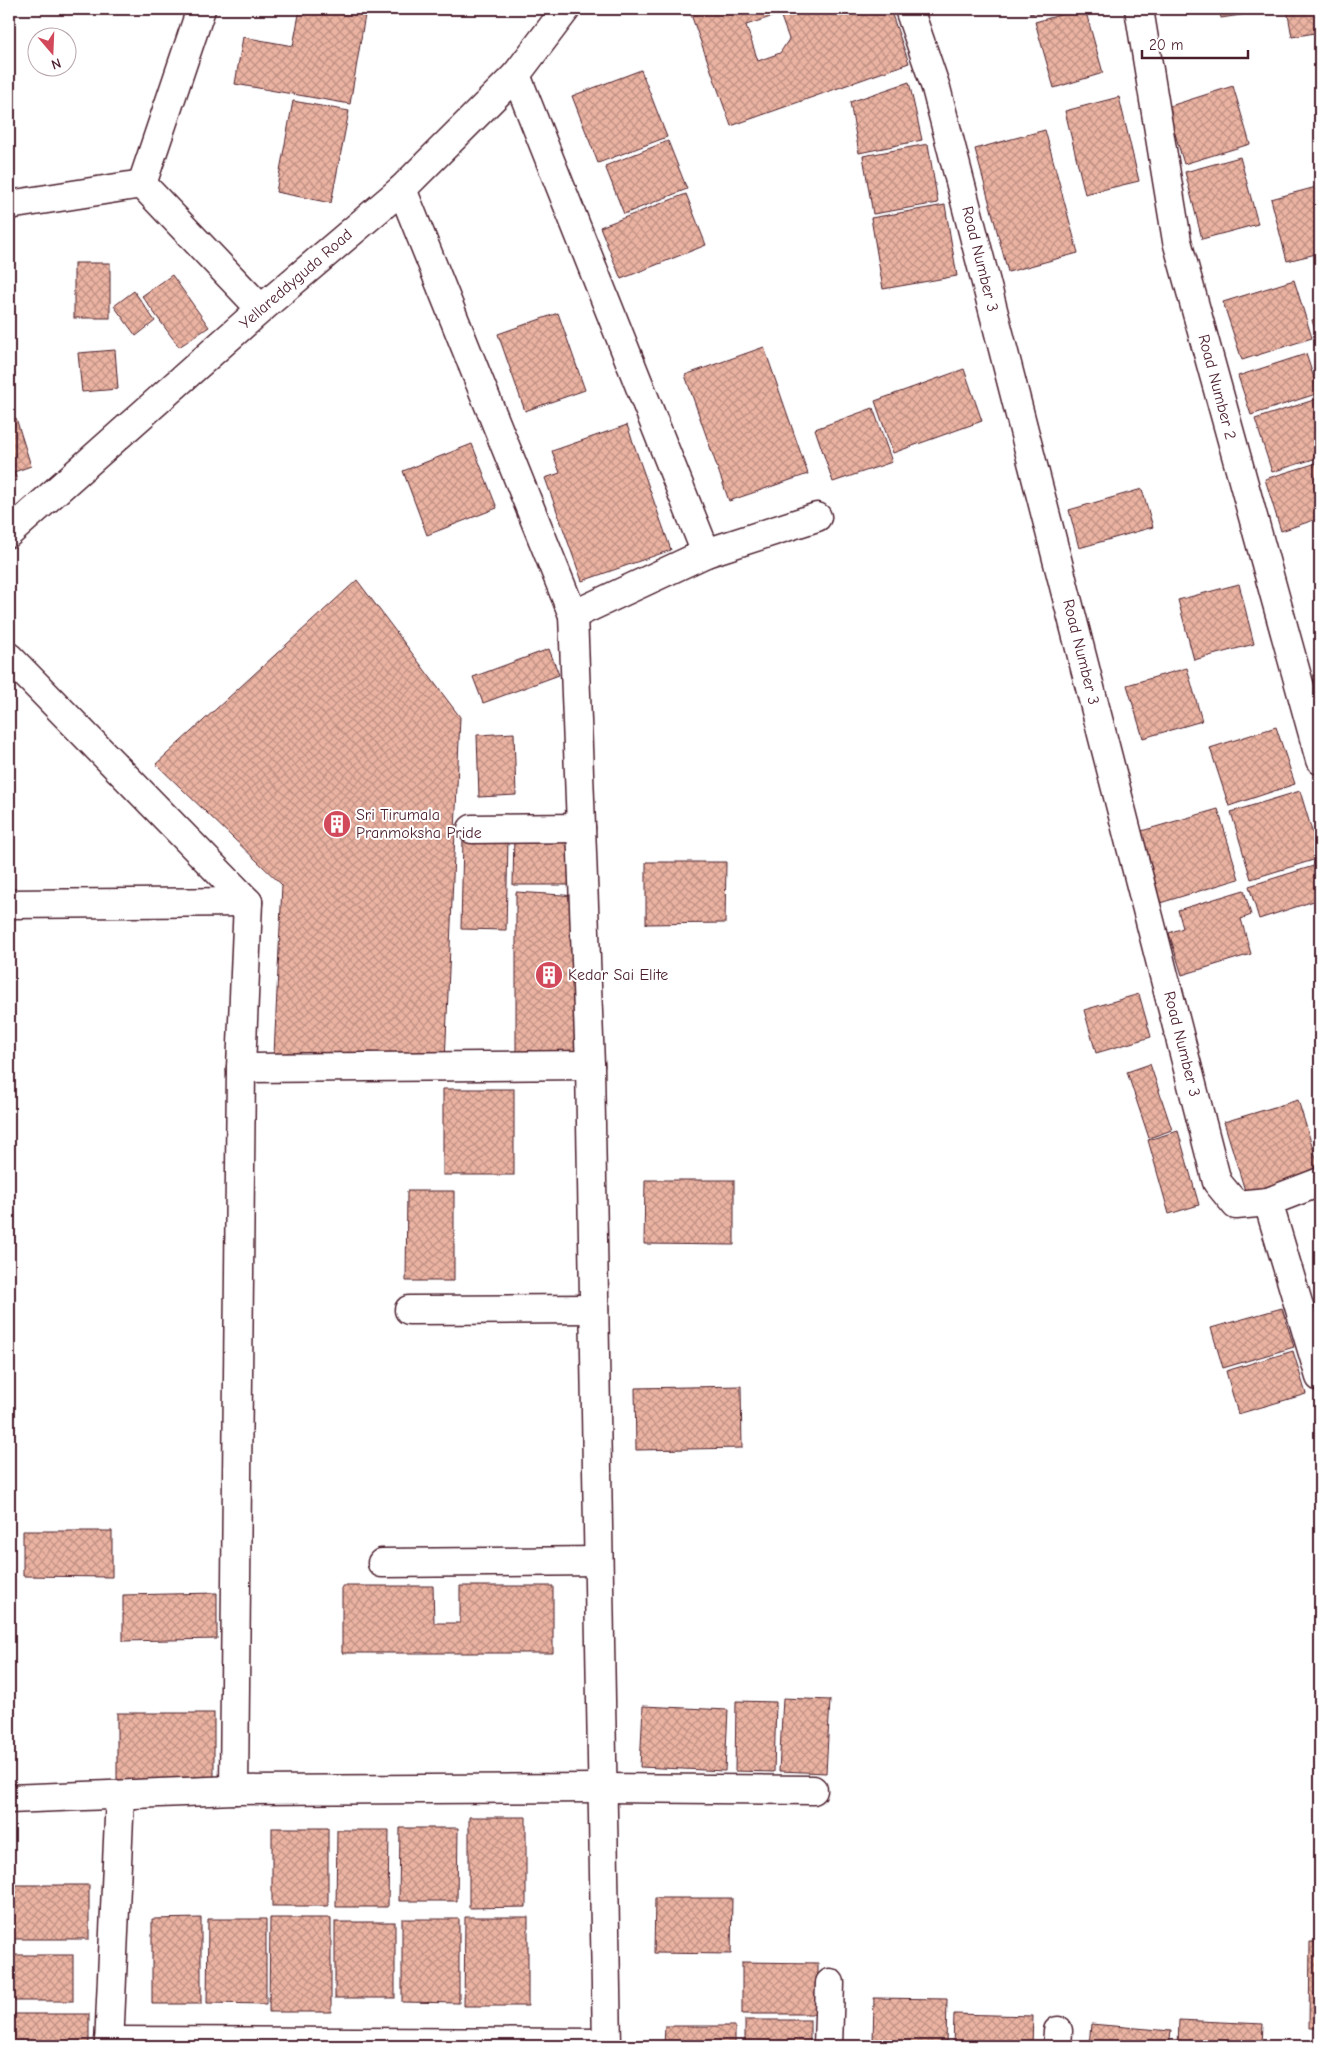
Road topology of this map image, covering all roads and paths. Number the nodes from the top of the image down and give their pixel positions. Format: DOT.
graph roads {
  1 [pos="201,9"];
  2 [pos="566,9"];
  3 [pos="910,9"];
  4 [pos="1138,9"];
  5 [pos="516,75"];
  6 [pos="142,184"];
  7 [pos="402,188"];
  8 [pos="9,205"];
  9 [pos="261,309"];
  10 [pos="817,517"];
  11 [pos="9,532"];
  12 [pos="706,553"];
  13 [pos="573,615"];
  14 [pos="9,656"];
  15 [pos="1320,756"];
  16 [pos="581,828"];
  17 [pos="472,829"];
  18 [pos="248,902"];
  19 [pos="9,904"];
  20 [pos="590,1064"];
  21 [pos="241,1068"];
  22 [pos="1320,1182"];
  23 [pos="1268,1202"];
  24 [pos="594,1309"];
  25 [pos="409,1310"];
  26 [pos="1320,1377"];
  27 [pos="598,1561"];
  28 [pos="382,1563"];
  29 [pos="602,1788"];
  30 [pos="234,1790"];
  31 [pos="813,1790"];
  32 [pos="120,1795"];
  33 [pos="9,1799"];
  34 [pos="830,1983"];
  35 [pos="109,2044"];
  36 [pos="606,2045"];
  37 [pos="828,2046"];
  1 -- 6 [label="street"];
  2 -- 5 [label="street, Yellareddyguda Road"];
  3 -- 23 [label="street, Road Number 3"];
  4 -- 15 [label="street, Road Number 2"];
  5 -- 7 [label="street, Yellareddyguda Road"];
  5 -- 12 [label="street"];
  6 -- 8 [label="street"];
  6 -- 9 [label="street"];
  7 -- 9 [label="street, Yellareddyguda Road"];
  7 -- 13 [label="street"];
  9 -- 11 [label="street, Yellareddyguda Road"];
  10 -- 12 [label="street"];
  12 -- 13 [label="street"];
  13 -- 16 [label="street"];
  14 -- 18 [label="street"];
  16 -- 17 [label="street"];
  16 -- 20 [label="street"];
  18 -- 19 [label="street"];
  18 -- 21 [label="street"];
  20 -- 21 [label="street"];
  20 -- 24 [label="street"];
  21 -- 30 [label="street"];
  22 -- 23 [label="street, Road Number 3"];
  23 -- 26 [label="street"];
  24 -- 25 [label="street"];
  24 -- 27 [label="street"];
  27 -- 28 [label="street"];
  27 -- 29 [label="street"];
  29 -- 30 [label="street"];
  29 -- 31 [label="street"];
  29 -- 36 [label="street"];
  30 -- 32 [label="street"];
  32 -- 33 [label="street"];
  32 -- 35 [label="street"];
  34 -- 37 [label="street"];
  35 -- 36 [label="street"];
}
